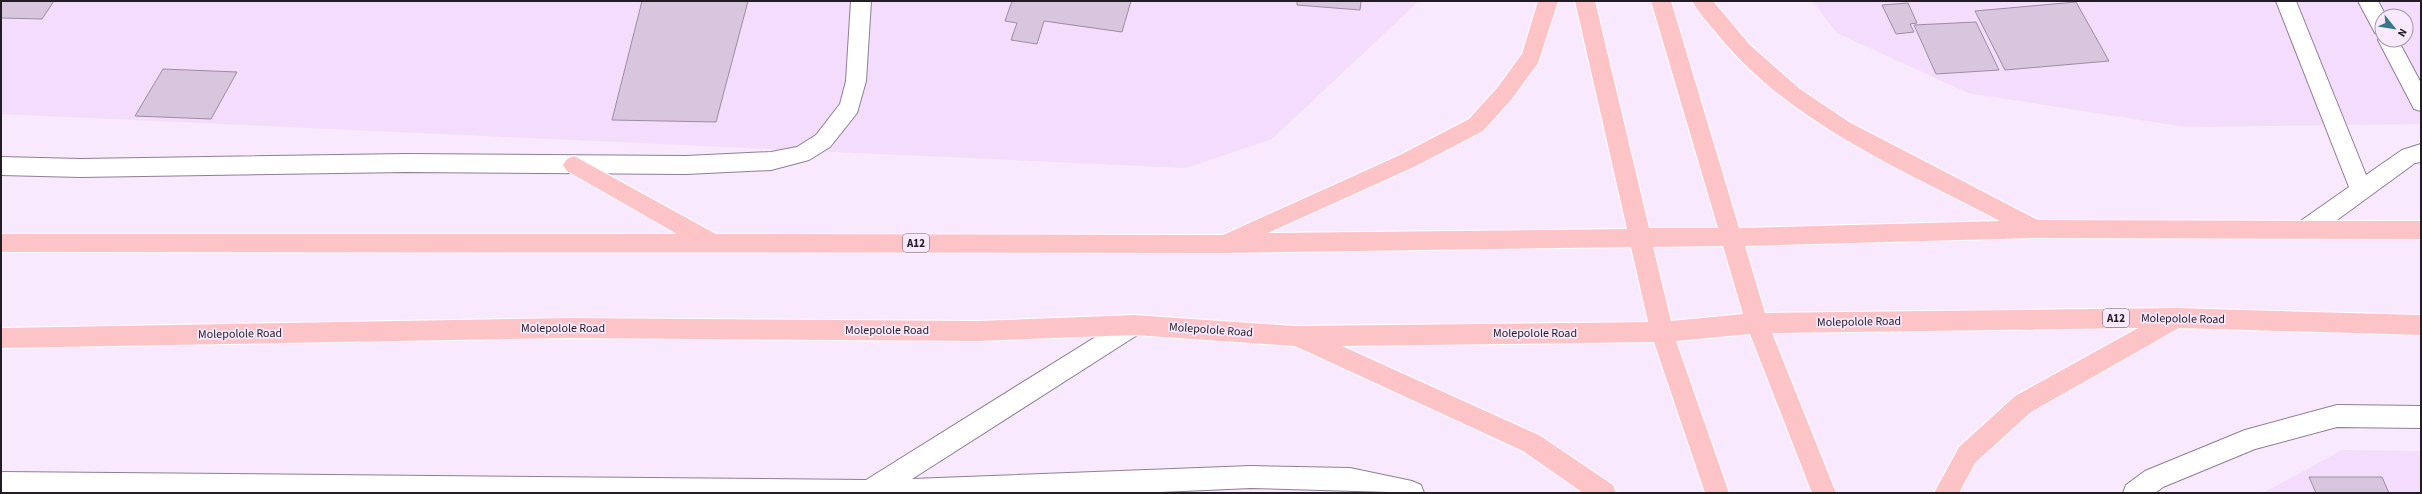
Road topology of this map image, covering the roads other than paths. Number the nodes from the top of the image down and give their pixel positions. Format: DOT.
graph roads {
  1 [pos="861,1"];
  2 [pos="1548,1"];
  3 [pos="1585,1"];
  4 [pos="1661,1"];
  5 [pos="1702,1"];
  6 [pos="2286,1"];
  7 [pos="2368,1"];
  8 [pos="2374,13"];
  9 [pos="2392,48"];
  10 [pos="2421,103"];
  11 [pos="2421,153"];
  12 [pos="574,165"];
  13 [pos="1,166"];
  14 [pos="2361,190"];
  15 [pos="2035,228"];
  16 [pos="2307,229"];
  17 [pos="2421,230"];
  18 [pos="1733,237"];
  19 [pos="1640,238"];
  20 [pos="710,242"];
  21 [pos="1,243"];
  22 [pos="1223,244"];
  23 [pos="2176,318"];
  24 [pos="1757,323"];
  25 [pos="1134,325"];
  26 [pos="2421,325"];
  27 [pos="1662,332"];
  28 [pos="1295,336"];
  29 [pos="1,338"];
  30 [pos="2421,417"];
  31 [pos="1,484"];
  32 [pos="1252,485"];
  33 [pos="121,489"];
  34 [pos="870,492"];
  35 [pos="1412,493"];
  36 [pos="1604,493"];
  37 [pos="1718,493"];
  38 [pos="1824,493"];
  39 [pos="1946,493"];
  40 [pos="2135,493"];
  1 -- 12 [label="street"];
  2 -- 22 [label="main road"];
  3 -- 19 [label="main road"];
  4 -- 18 [label="main road"];
  5 -- 15 [label="main road"];
  6 -- 14 [label="street"];
  7 -- 8 [label="street"];
  9 -- 10 [label="street"];
  11 -- 14 [label="street"];
  12 -- 13 [label="street"];
  12 -- 20 [label="main road"];
  14 -- 16 [label="street"];
  15 -- 16 [label="main road, A12"];
  15 -- 18 [label="main road, A12"];
  16 -- 17 [label="main road, A12"];
  18 -- 19 [label="main road, A12"];
  18 -- 24 [label="main road"];
  19 -- 22 [label="main road, A12"];
  19 -- 27 [label="main road"];
  20 -- 21 [label="main road, A12"];
  20 -- 22 [label="main road, A12"];
  23 -- 24 [label="main road, Molepolole Road / A12"];
  23 -- 26 [label="main road, Molepolole Road / A12"];
  23 -- 39 [label="main road"];
  24 -- 27 [label="main road, Molepolole Road / A12"];
  24 -- 38 [label="main road"];
  25 -- 28 [label="main road, Molepolole Road / A12"];
  25 -- 29 [label="main road, Molepolole Road / A12"];
  25 -- 34 [label="street"];
  27 -- 28 [label="main road, Molepolole Road / A12"];
  27 -- 37 [label="main road"];
  28 -- 36 [label="main road"];
  30 -- 40 [label="street"];
  31 -- 33 [label="street"];
  32 -- 34 [label="street"];
  32 -- 35 [label="street"];
  33 -- 34 [label="street"];
}
